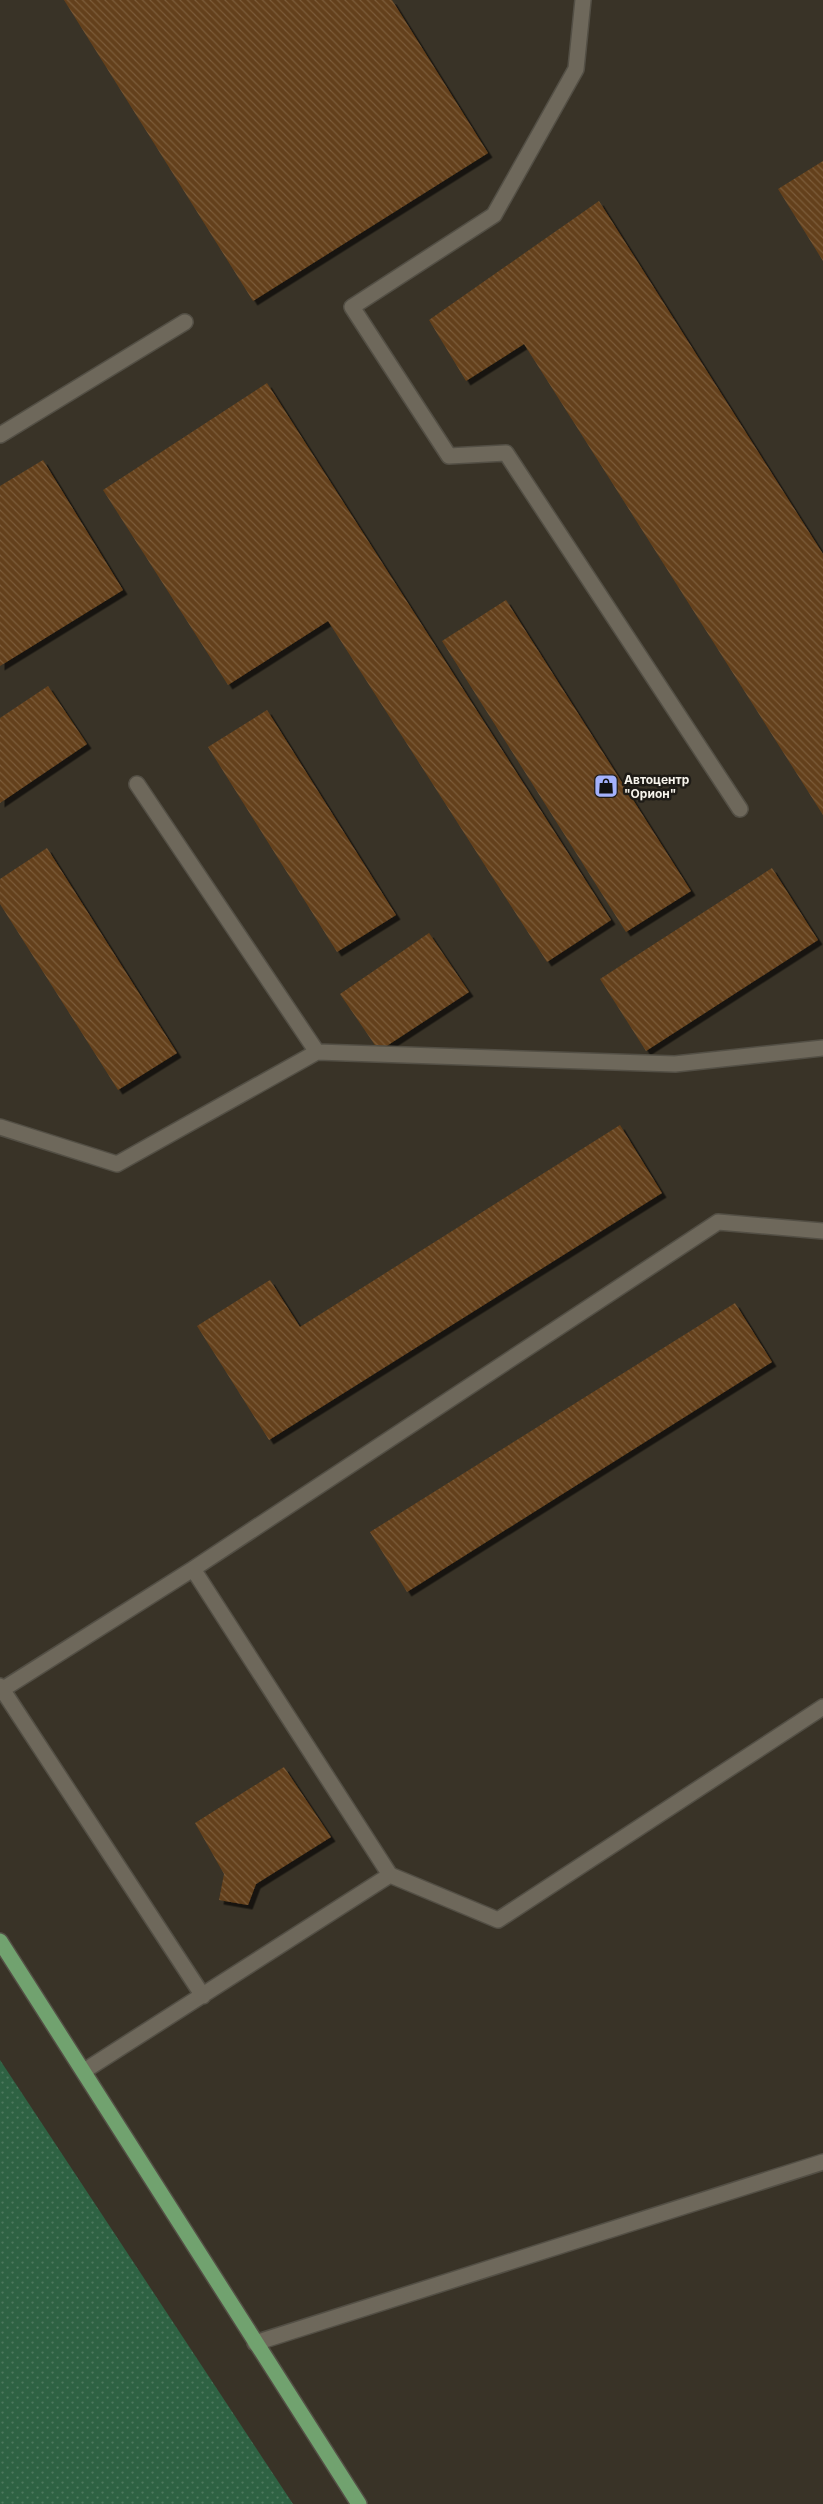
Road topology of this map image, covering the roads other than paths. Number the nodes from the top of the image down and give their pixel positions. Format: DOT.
graph roads {
  1 [pos="583,0"];
  2 [pos="185,322"];
  3 [pos="0,435"];
  4 [pos="137,784"];
  5 [pos="740,809"];
  6 [pos="823,1048"];
  7 [pos="317,1052"];
  8 [pos="0,1127"];
  9 [pos="823,1231"];
  10 [pos="193,1569"];
  11 [pos="1,1689"];
  12 [pos="823,1707"];
  13 [pos="390,1875"];
  14 [pos="0,1941"];
  15 [pos="203,1996"];
  16 [pos="84,2071"];
  17 [pos="823,2162"];
  18 [pos="255,2343"];
  19 [pos="359,2504"];
  1 -- 5 [label="lane"];
  2 -- 3 [label="lane"];
  4 -- 7 [label="lane"];
  6 -- 7 [label="lane"];
  7 -- 8 [label="lane"];
  9 -- 10 [label="lane"];
  10 -- 11 [label="lane"];
  10 -- 13 [label="lane"];
  11 -- 15 [label="lane"];
  12 -- 13 [label="lane"];
  13 -- 15 [label="lane"];
  14 -- 16 [label="main road"];
  15 -- 16 [label="lane"];
  16 -- 18 [label="main road"];
  17 -- 18 [label="lane"];
  18 -- 19 [label="main road"];
}
